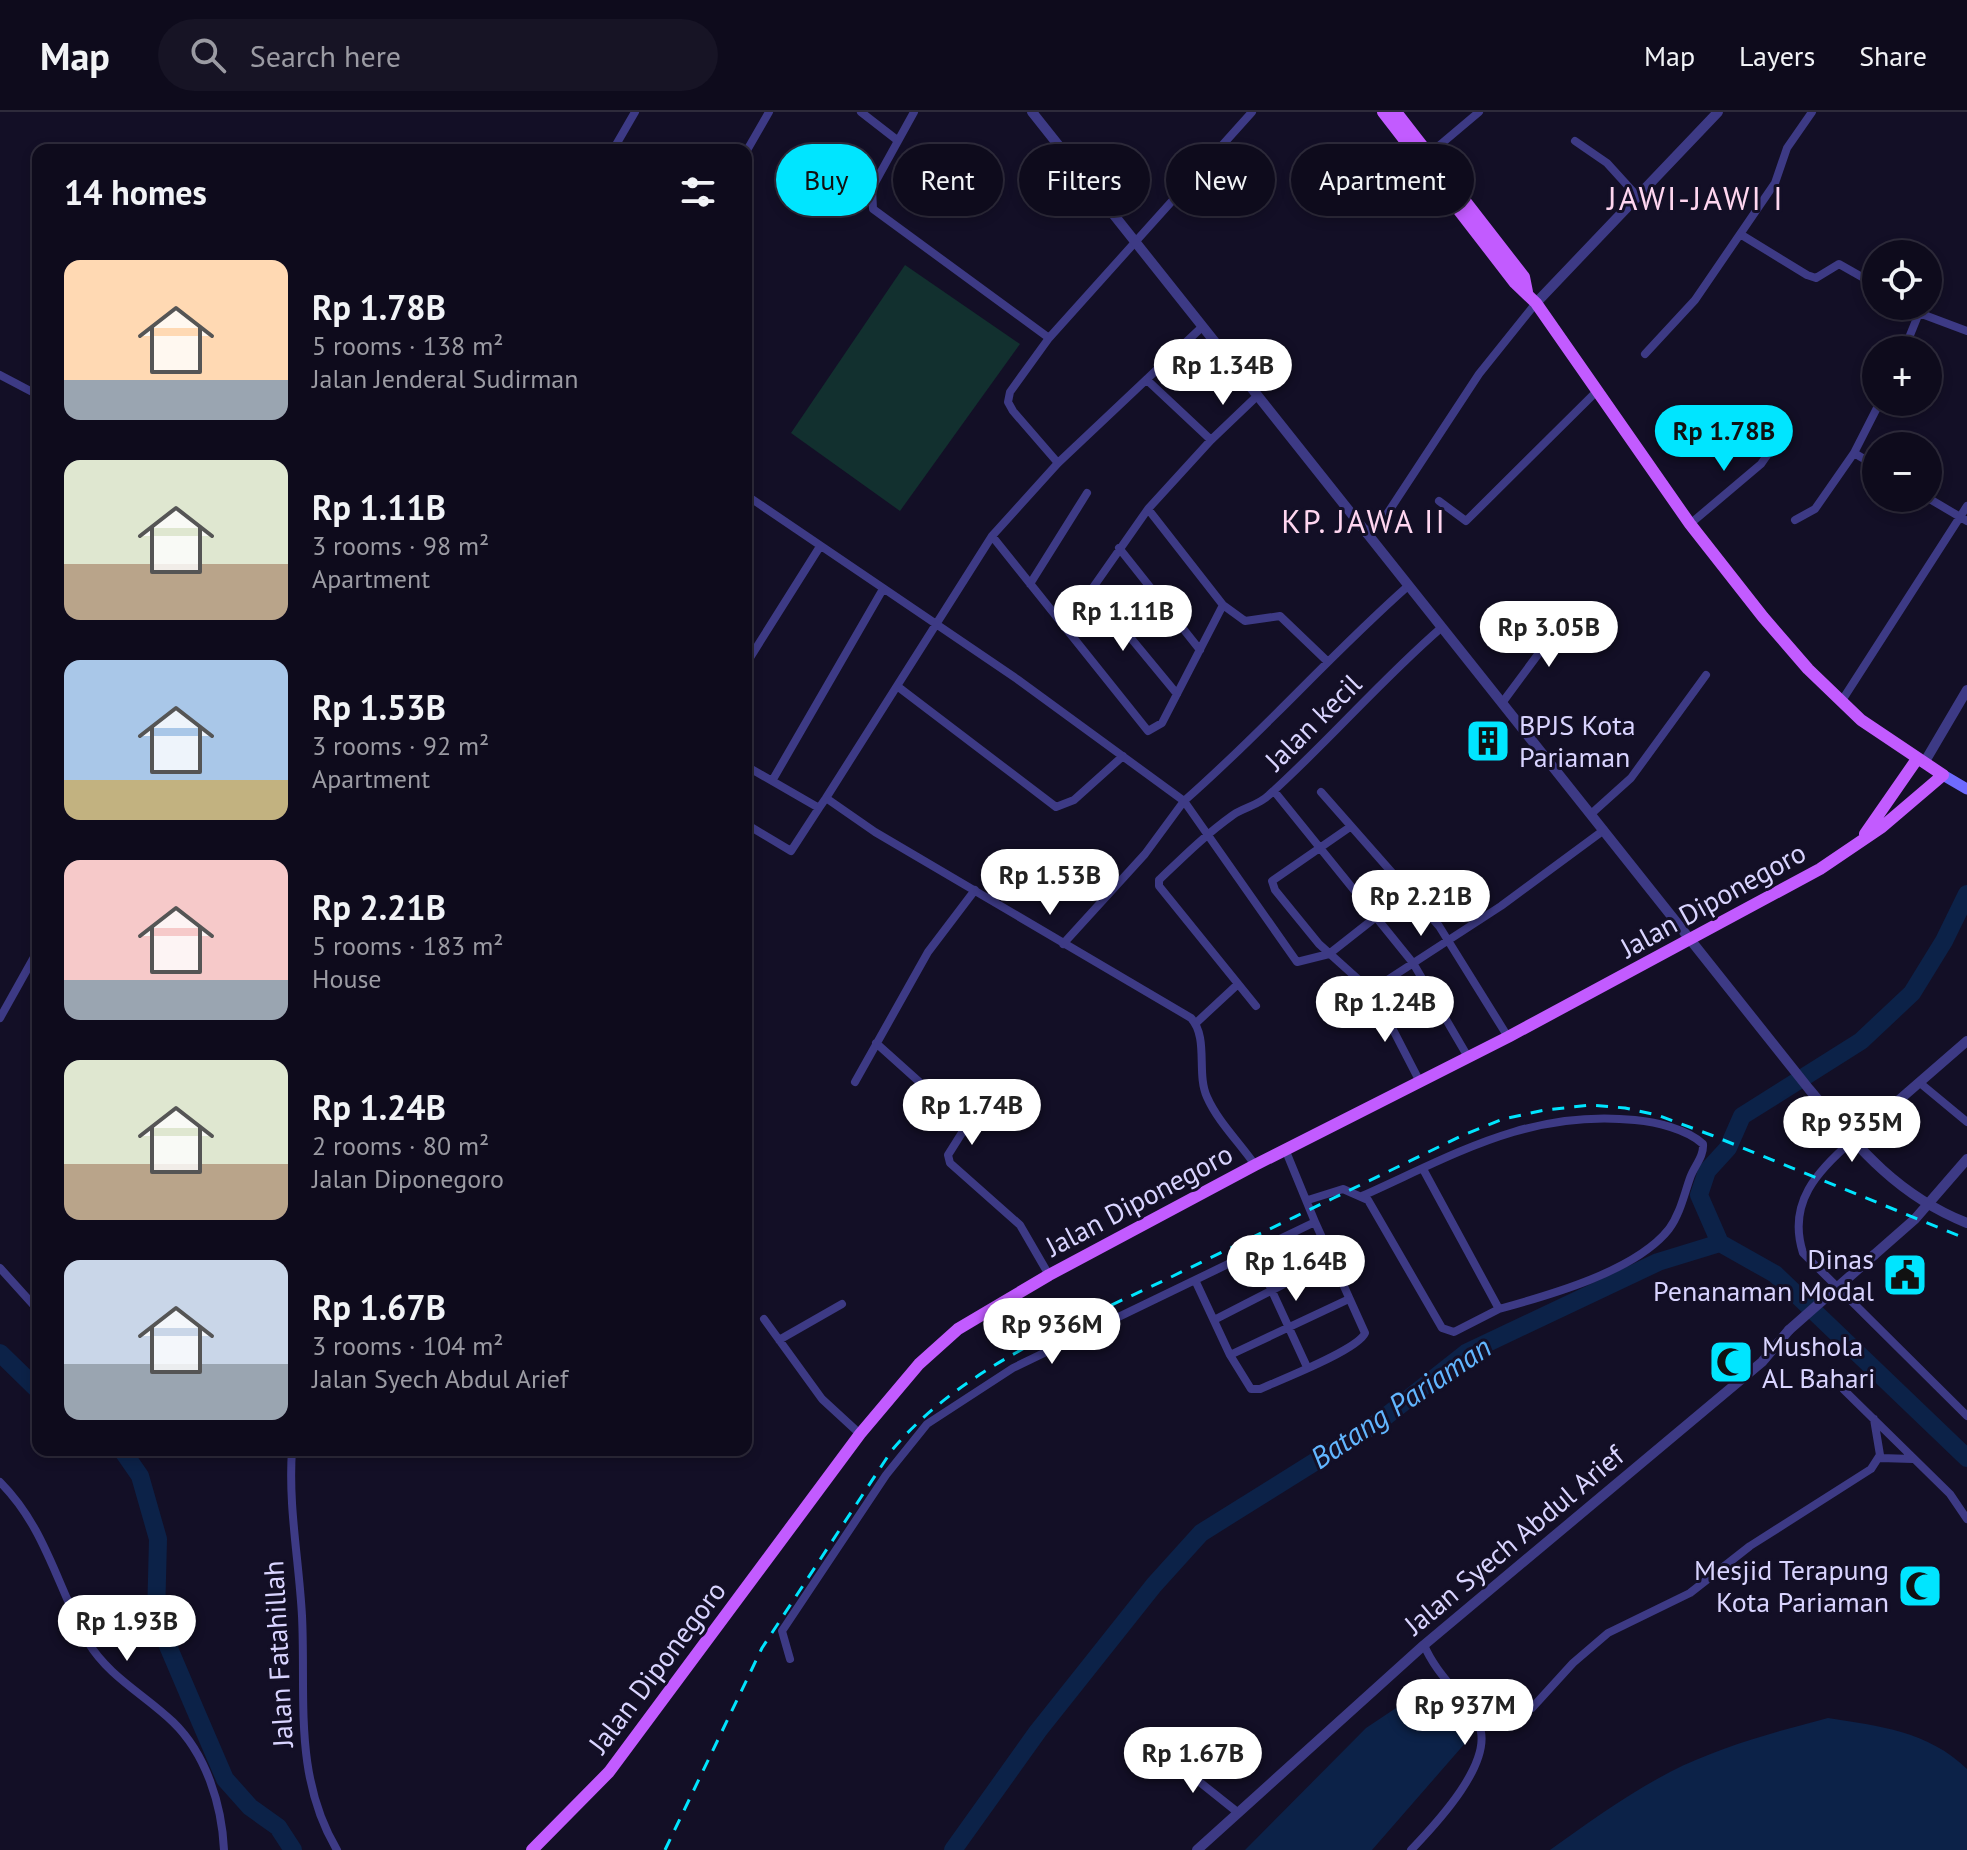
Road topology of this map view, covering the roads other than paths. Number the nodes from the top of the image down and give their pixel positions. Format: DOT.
graph roads {
  1 [pos="635,112"];
  2 [pos="769,112"];
  3 [pos="861,112"];
  4 [pos="914,112"];
  5 [pos="1032,112"];
  6 [pos="1252,112"];
  7 [pos="1383,112"];
  8 [pos="1396,112"];
  9 [pos="1479,112"];
  10 [pos="1718,112"];
  11 [pos="1812,112"];
  12 [pos="897,140"];
  13 [pos="1575,141"];
  14 [pos="616,144"];
  15 [pos="751,144"];
  16 [pos="1412,144"];
  17 [pos="1415,144"];
  18 [pos="1441,144"];
  19 [pos="1637,196"];
  20 [pos="1473,216"];
  21 [pos="1740,234"];
  22 [pos="1135,244"];
  23 [pos="1862,277"];
  24 [pos="1536,303"];
  25 [pos="1938,320"];
  26 [pos="1201,328"];
  27 [pos="1967,331"];
  28 [pos="1049,338"];
  29 [pos="1645,354"];
  30 [pos="0,375"];
  31 [pos="1147,380"];
  32 [pos="1598,390"];
  33 [pos="32,392"];
  34 [pos="1256,397"];
  35 [pos="1873,416"];
  36 [pos="1211,440"];
  37 [pos="1777,441"];
  38 [pos="1854,453"];
  39 [pos="1862,458"];
  40 [pos="1058,463"];
  41 [pos="1087,493"];
  42 [pos="752,499"];
  43 [pos="1439,501"];
  44 [pos="1942,506"];
  45 [pos="1967,506"];
  46 [pos="1148,509"];
  47 [pos="1964,519"];
  48 [pos="1795,520"];
  49 [pos="1690,524"];
  50 [pos="1365,533"];
  51 [pos="992,536"];
  52 [pos="819,548"];
  53 [pos="1119,548"];
  54 [pos="1030,584"];
  55 [pos="1408,586"];
  56 [pos="883,589"];
  57 [pos="1092,591"];
  58 [pos="1223,605"];
  59 [pos="1568,614"];
  60 [pos="936,623"];
  61 [pos="1066,626"];
  62 [pos="1441,628"];
  63 [pos="1200,650"];
  64 [pos="752,654"];
  65 [pos="1328,662"];
  66 [pos="1706,675"];
  67 [pos="897,686"];
  68 [pos="1967,690"];
  69 [pos="1177,694"];
  70 [pos="1841,702"];
  71 [pos="1502,703"];
  72 [pos="1123,756"];
  73 [pos="1920,761"];
  74 [pos="752,769"];
  75 [pos="1943,775"];
  76 [pos="772,781"];
  77 [pos="1967,789"];
  78 [pos="1274,791"];
  79 [pos="1321,792"];
  80 [pos="826,798"];
  81 [pos="1184,801"];
  82 [pos="819,808"];
  83 [pos="1591,814"];
  84 [pos="1350,827"];
  85 [pos="752,828"];
  86 [pos="1604,830"];
  87 [pos="1206,834"];
  88 [pos="1855,845"];
  89 [pos="1318,847"];
  90 [pos="975,890"];
  91 [pos="1376,917"];
  92 [pos="1447,938"];
  93 [pos="1693,940"];
  94 [pos="1063,944"];
  95 [pos="1329,954"];
  96 [pos="32,961"];
  97 [pos="1413,963"];
  98 [pos="1238,984"];
  99 [pos="1370,990"];
  100 [pos="1357,999"];
  101 [pos="1256,1006"];
  102 [pos="1335,1014"];
  103 [pos="0,1018"];
  104 [pos="1196,1023"];
  105 [pos="1508,1037"];
  106 [pos="1967,1041"];
  107 [pos="876,1043"];
  108 [pos="1468,1057"];
  109 [pos="855,1082"];
  110 [pos="1420,1082"];
  111 [pos="1920,1083"];
  112 [pos="1967,1122"];
  113 [pos="1853,1140"];
  114 [pos="1285,1149"];
  115 [pos="1967,1159"];
  116 [pos="1255,1165"];
  117 [pos="1423,1169"];
  118 [pos="1362,1196"];
  119 [pos="1308,1200"];
  120 [pos="1926,1206"];
  121 [pos="1315,1222"];
  122 [pos="1967,1223"];
  123 [pos="1254,1252"];
  124 [pos="1331,1260"];
  125 [pos="0,1268"];
  126 [pos="1049,1275"];
  127 [pos="1195,1280"];
  128 [pos="1272,1291"];
  129 [pos="1349,1299"];
  130 [pos="32,1303"];
  131 [pos="842,1304"];
  132 [pos="1499,1309"];
  133 [pos="764,1319"];
  134 [pos="1214,1320"];
  135 [pos="1290,1328"];
  136 [pos="779,1340"];
  137 [pos="1230,1355"];
  138 [pos="1307,1367"];
  139 [pos="1844,1390"];
  140 [pos="1967,1416"];
  141 [pos="1874,1419"];
  142 [pos="860,1434"];
  143 [pos="292,1456"];
  144 [pos="1880,1458"];
  145 [pos="1913,1459"];
  146 [pos="0,1482"];
  147 [pos="1967,1519"];
  148 [pos="1424,1645"];
  149 [pos="790,1659"];
  150 [pos="1479,1725"];
  151 [pos="1167,1756"];
  152 [pos="1236,1811"];
  153 [pos="224,1850"];
  154 [pos="337,1850"];
  155 [pos="532,1850"];
  156 [pos="1197,1850"];
  157 [pos="1411,1850"];
  1 -- 14 [label="street"];
  2 -- 15 [label="street"];
  3 -- 12 [label="street"];
  4 -- 12 [label="street"];
  5 -- 22 [label="street"];
  6 -- 22 [label="street"];
  7 -- 16 [label="main road"];
  8 -- 17 [label="main road"];
  9 -- 18 [label="street"];
  10 -- 19 [label="street"];
  11 -- 21 [label="street"];
  12 -- 28 [label="street"];
  13 -- 19 [label="street"];
  19 -- 24 [label="street"];
  20 -- 24 [label="main road"];
  21 -- 23 [label="street"];
  21 -- 29 [label="street"];
  22 -- 26 [label="street"];
  22 -- 28 [label="street"];
  24 -- 32 [label="main road"];
  24 -- 50 [label="street"];
  25 -- 27 [label="street"];
  26 -- 31 [label="street"];
  26 -- 34 [label="street"];
  28 -- 40 [label="street"];
  30 -- 33 [label="street"];
  31 -- 36 [label="street"];
  31 -- 40 [label="street"];
  32 -- 43 [label="street"];
  32 -- 49 [label="main road"];
  34 -- 36 [label="street"];
  34 -- 50 [label="street"];
  35 -- 38 [label="street"];
  36 -- 46 [label="street"];
  37 -- 49 [label="street"];
  38 -- 39 [label="street"];
  38 -- 48 [label="street"];
  40 -- 51 [label="street"];
  41 -- 54 [label="street"];
  42 -- 52 [label="street"];
  44 -- 47 [label="street"];
  45 -- 47 [label="street"];
  46 -- 53 [label="street"];
  46 -- 58 [label="street"];
  47 -- 70 [label="street"];
  49 -- 70 [label="main road"];
  50 -- 55 [label="street"];
  51 -- 54 [label="street"];
  51 -- 60 [label="street"];
  52 -- 56 [label="street"];
  52 -- 64 [label="street"];
  53 -- 57 [label="street"];
  53 -- 63 [label="street"];
  54 -- 61 [label="street"];
  55 -- 62 [label="street"];
  55 -- 65 [label="street"];
  56 -- 60 [label="street"];
  56 -- 76 [label="street"];
  57 -- 61 [label="street"];
  57 -- 69 [label="street"];
  58 -- 63 [label="street"];
  58 -- 65 [label="street"];
  59 -- 71 [label="street"];
  60 -- 67 [label="street"];
  60 -- 72 [label="street"];
  61 -- 69 [label="street"];
  62 -- 71 [label="street"];
  62 -- 78 [label="street, Jalan kecil"];
  63 -- 69 [label="street"];
  65 -- 81 [label="street"];
  66 -- 83 [label="street"];
  67 -- 72 [label="street"];
  67 -- 80 [label="street"];
  68 -- 73 [label="street"];
  70 -- 73 [label="main road"];
  71 -- 83 [label="street"];
  72 -- 81 [label="street"];
  73 -- 75 [label="main road"];
  73 -- 88 [label="main road, Jalan Diponegoro"];
  74 -- 76 [label="street"];
  75 -- 77 [label="main road"];
  75 -- 88 [label="main road, Jalan Diponegoro"];
  76 -- 82 [label="street"];
  78 -- 87 [label="street, Jalan kecil"];
  78 -- 89 [label="street"];
  79 -- 84 [label="street"];
  80 -- 82 [label="street"];
  80 -- 90 [label="street"];
  81 -- 87 [label="street"];
  81 -- 94 [label="street"];
  82 -- 85 [label="street"];
  83 -- 86 [label="street"];
  84 -- 89 [label="street"];
  84 -- 92 [label="street"];
  86 -- 92 [label="street"];
  86 -- 93 [label="street"];
  87 -- 95 [label="street"];
  87 -- 98 [label="street, Jalan kecil"];
  88 -- 93 [label="main road, Jalan Diponegoro"];
  89 -- 91 [label="street"];
  89 -- 95 [label="street"];
  90 -- 94 [label="street"];
  90 -- 107 [label="street"];
  91 -- 95 [label="street"];
  91 -- 97 [label="street"];
  92 -- 97 [label="street"];
  92 -- 105 [label="street"];
  93 -- 105 [label="main road, Jalan Diponegoro"];
  93 -- 113 [label="street"];
  94 -- 104 [label="street"];
  95 -- 99 [label="street"];
  96 -- 103 [label="street"];
  97 -- 99 [label="street"];
  97 -- 108 [label="street"];
  98 -- 101 [label="street"];
  98 -- 104 [label="street"];
  99 -- 100 [label="street"];
  100 -- 102 [label="street"];
  100 -- 110 [label="street"];
  104 -- 116 [label="street"];
  105 -- 108 [label="main road, Jalan Diponegoro"];
  106 -- 111 [label="street"];
  107 -- 109 [label="street"];
  107 -- 126 [label="street"];
  108 -- 110 [label="main road, Jalan Diponegoro"];
  110 -- 114 [label="main road, Jalan Diponegoro"];
  111 -- 112 [label="street"];
  111 -- 113 [label="street"];
  113 -- 120 [label="street"];
  113 -- 140 [label="street"];
  114 -- 116 [label="main road, Jalan Diponegoro"];
  114 -- 119 [label="street"];
  115 -- 120 [label="street, Jalan Syech Abdul Arief"];
  116 -- 126 [label="main road, Jalan Diponegoro"];
  117 -- 118 [label="street"];
  117 -- 132 [label="street"];
  117 -- 132 [label="street"];
  118 -- 119 [label="street"];
  118 -- 132 [label="street"];
  119 -- 121 [label="street"];
  120 -- 122 [label="street"];
  120 -- 148 [label="street, Jalan Syech Abdul Arief, bridge"];
  121 -- 123 [label="street"];
  121 -- 124 [label="street"];
  123 -- 127 [label="street"];
  123 -- 128 [label="street"];
  124 -- 128 [label="street"];
  124 -- 129 [label="street"];
  125 -- 130 [label="street"];
  126 -- 142 [label="main road, Jalan Diponegoro"];
  127 -- 134 [label="street"];
  127 -- 149 [label="street"];
  128 -- 134 [label="street"];
  128 -- 135 [label="street"];
  129 -- 135 [label="street"];
  129 -- 138 [label="street"];
  131 -- 136 [label="street"];
  133 -- 136 [label="street"];
  134 -- 137 [label="street"];
  135 -- 137 [label="street"];
  135 -- 138 [label="street"];
  136 -- 142 [label="street"];
  137 -- 138 [label="street"];
  139 -- 141 [label="street"];
  141 -- 144 [label="street"];
  141 -- 145 [label="street"];
  142 -- 155 [label="main road, Jalan Diponegoro"];
  143 -- 154 [label="street, Jalan Fatahillah"];
  144 -- 145 [label="street"];
  144 -- 150 [label="street"];
  145 -- 147 [label="street"];
  146 -- 153 [label="street"];
  148 -- 150 [label="street"];
  148 -- 152 [label="street, Jalan Syech Abdul Arief"];
  150 -- 157 [label="street"];
  151 -- 152 [label="street"];
  152 -- 156 [label="street, Jalan Syech Abdul Arief"];
}
